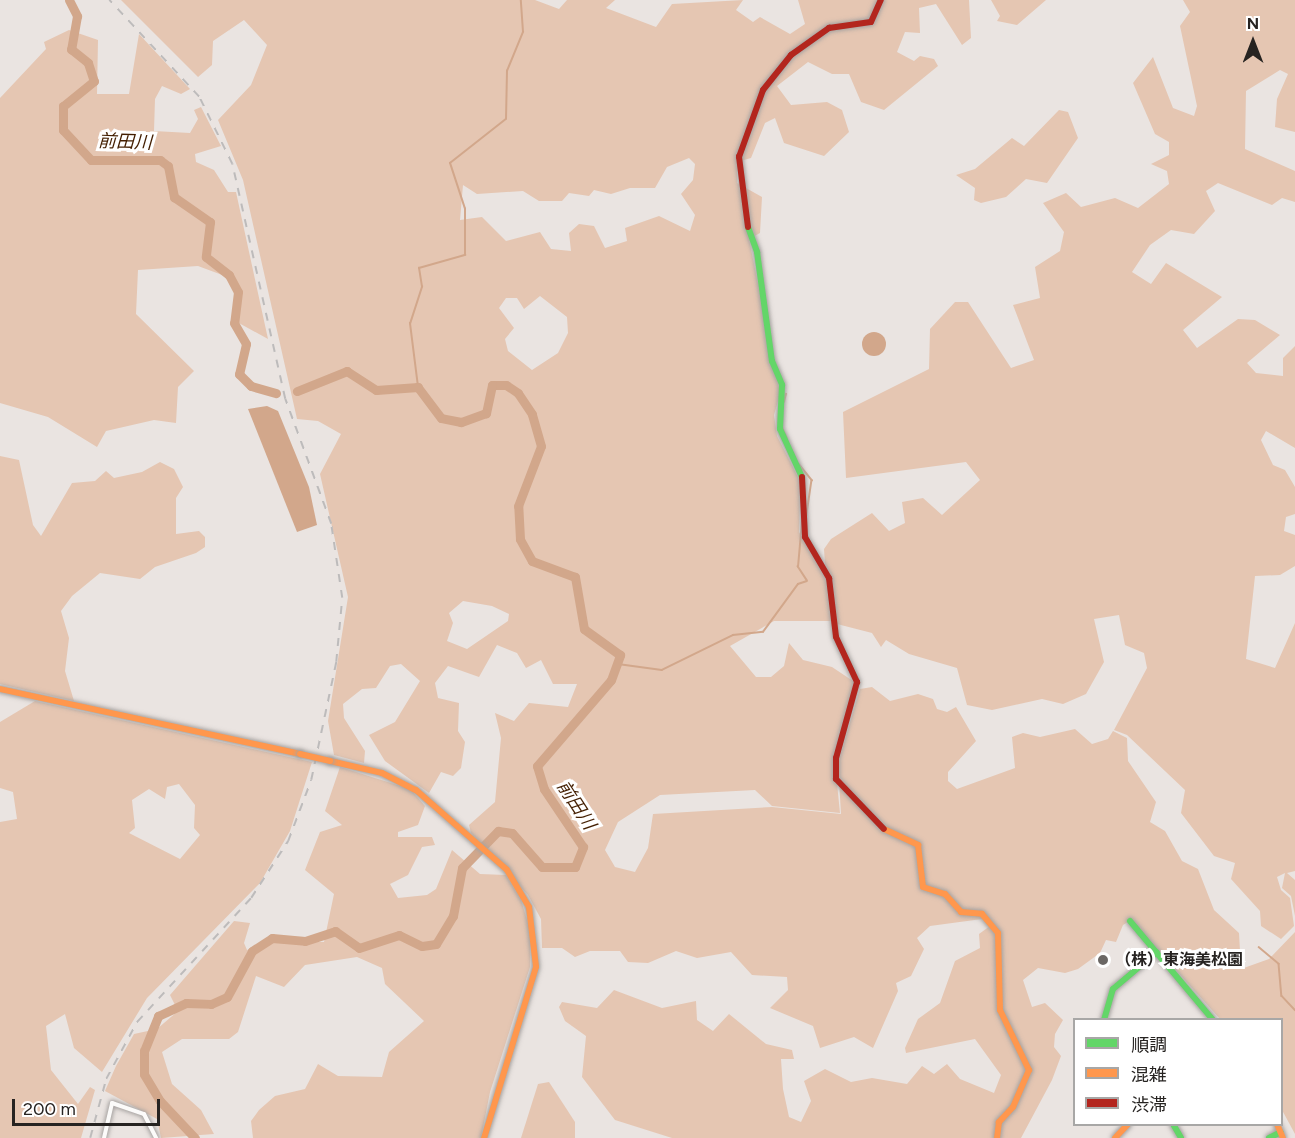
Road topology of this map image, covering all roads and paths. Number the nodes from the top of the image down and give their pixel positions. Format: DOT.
graph roads {
  1 [pos="881,0"];
  2 [pos="0,689"];
  3 [pos="1130,921"];
  4 [pos="1157,952"];
  5 [pos="1105,1018"];
  6 [pos="1211,1018"];
  7 [pos="1127,1126"];
  8 [pos="1282,1135"];
  9 [pos="104,1138"];
  10 [pos="156,1138"];
  11 [pos="484,1138"];
  12 [pos="997,1138"];
  13 [pos="1115,1138"];
  14 [pos="1269,1138"];
  15 [pos="1288,1138"];
  1 -- 12 [label="main road"];
  2 -- 11 [label="main road, bridge"];
  3 -- 4 [label="main road"];
  4 -- 5 [label="main road"];
  4 -- 6 [label="main road"];
  7 -- 13 [label="main road"];
  8 -- 14 [label="main road"];
  8 -- 15 [label="main road"];
  9 -- 10 [label="street"];
}
